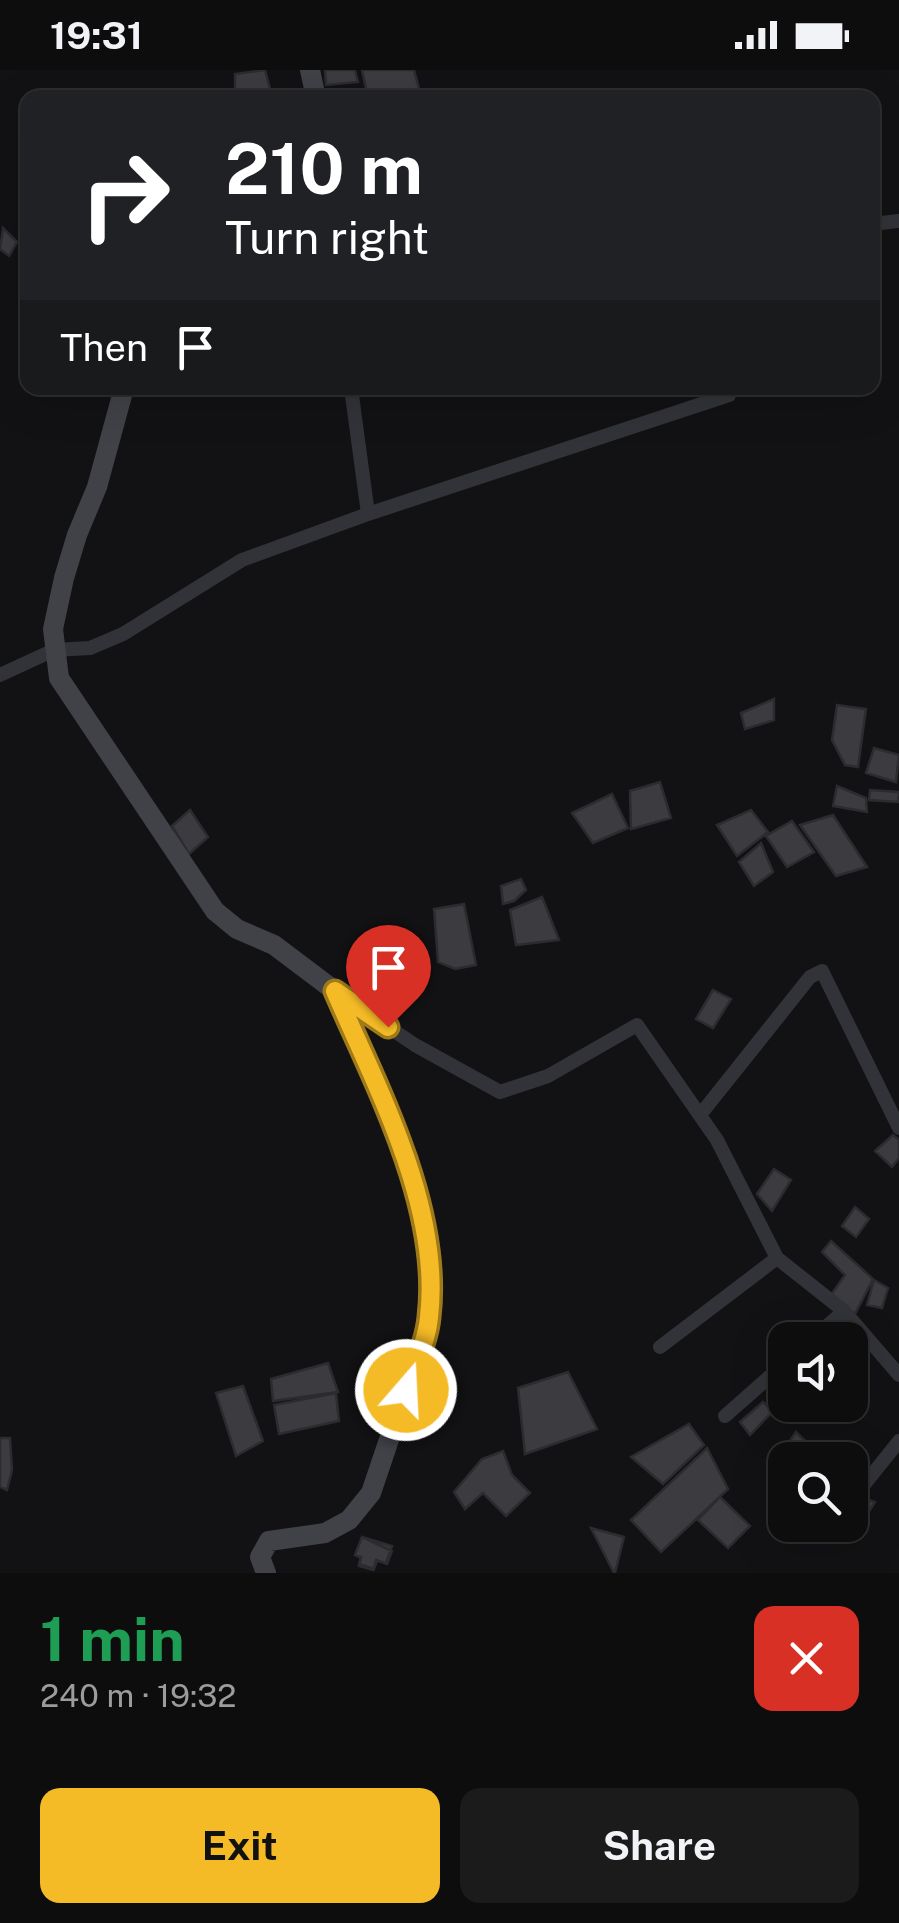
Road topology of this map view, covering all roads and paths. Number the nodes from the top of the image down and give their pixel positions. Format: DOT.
graph roads {
  1 [pos="122,395"];
  2 [pos="352,395"];
  3 [pos="729,395"];
  4 [pos="368,514"];
  5 [pos="54,650"];
  6 [pos="0,675"];
  7 [pos="335,991"];
  8 [pos="700,1115"];
  9 [pos="899,1128"];
  10 [pos="777,1258"];
  11 [pos="844,1311"];
  12 [pos="831,1322"];
  13 [pos="660,1347"];
  14 [pos="899,1374"];
  15 [pos="768,1378"];
  16 [pos="725,1416"];
  17 [pos="899,1441"];
  18 [pos="868,1480"];
  19 [pos="266,1573"];
  1 -- 5 [label="street"];
  2 -- 4 [label="street"];
  3 -- 4 [label="street"];
  4 -- 5 [label="street"];
  5 -- 6 [label="street"];
  5 -- 7 [label="street"];
  7 -- 8 [label="street"];
  7 -- 19 [label="street"];
  8 -- 9 [label="street"];
  8 -- 10 [label="street"];
  10 -- 11 [label="street"];
  10 -- 13 [label="street"];
  11 -- 12 [label="street"];
  11 -- 14 [label="street"];
  15 -- 16 [label="street"];
  17 -- 18 [label="street"];
}
